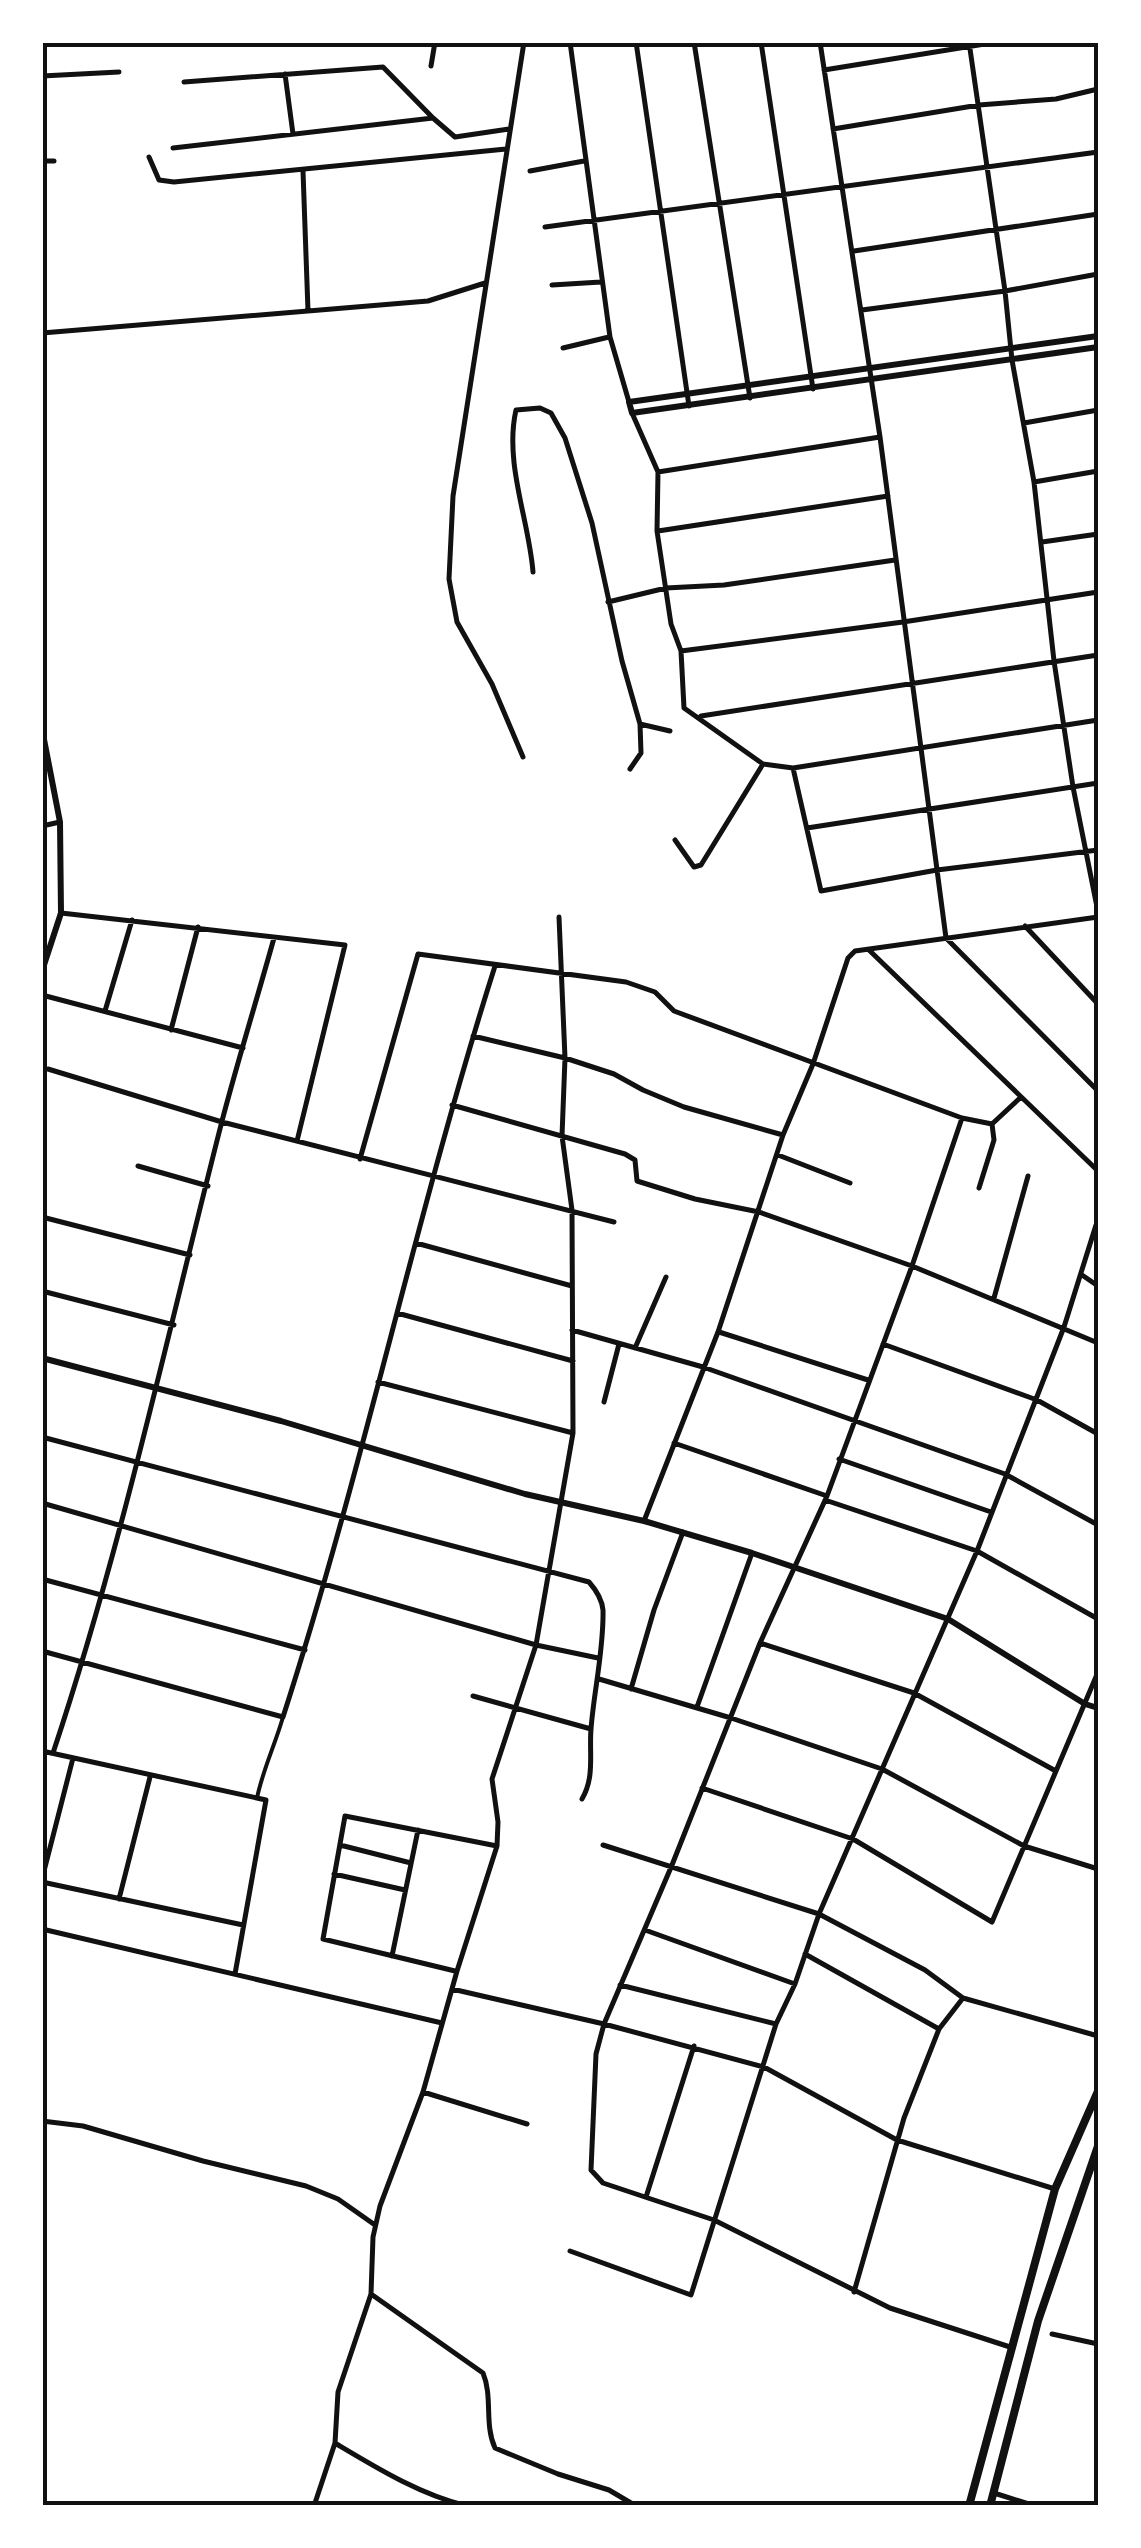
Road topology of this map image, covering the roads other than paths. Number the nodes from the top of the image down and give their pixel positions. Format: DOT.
graph roads {
  1 [pos="434,42"];
  2 [pos="524,42"];
  3 [pos="570,42"];
  4 [pos="636,42"];
  5 [pos="694,42"];
  6 [pos="760,42"];
  7 [pos="820,42"];
  8 [pos="997,42"];
  9 [pos="970,45"];
  10 [pos="431,66"];
  11 [pos="824,70"];
  12 [pos="119,72"];
  13 [pos="286,74"];
  14 [pos="42,76"];
  15 [pos="184,82"];
  16 [pos="1098,90"];
  17 [pos="978,105"];
  18 [pos="433,118"];
  19 [pos="509,129"];
  20 [pos="833,129"];
  21 [pos="294,134"];
  22 [pos="173,148"];
  23 [pos="506,149"];
  24 [pos="1098,152"];
  25 [pos="149,157"];
  26 [pos="54,161"];
  27 [pos="584,161"];
  28 [pos="42,162"];
  29 [pos="988,169"];
  30 [pos="304,171"];
  31 [pos="530,171"];
  32 [pos="842,186"];
  33 [pos="782,196"];
  34 [pos="718,204"];
  35 [pos="660,212"];
  36 [pos="1098,214"];
  37 [pos="594,220"];
  38 [pos="545,227"];
  39 [pos="996,230"];
  40 [pos="853,251"];
  41 [pos="1098,274"];
  42 [pos="601,282"];
  43 [pos="486,283"];
  44 [pos="552,285"];
  45 [pos="1005,290"];
  46 [pos="308,310"];
  47 [pos="862,310"];
  48 [pos="42,333"];
  49 [pos="1098,336"];
  50 [pos="610,337"];
  51 [pos="1098,347"];
  52 [pos="563,348"];
  53 [pos="1010,349"];
  54 [pos="1012,360"];
  55 [pos="868,368"];
  56 [pos="810,377"];
  57 [pos="871,380"];
  58 [pos="748,386"];
  59 [pos="813,389"];
  60 [pos="687,394"];
  61 [pos="750,398"];
  62 [pos="629,402"];
  63 [pos="690,406"];
  64 [pos="1098,410"];
  65 [pos="632,413"];
  66 [pos="1024,423"];
  67 [pos="880,437"];
  68 [pos="1098,471"];
  69 [pos="658,472"];
  70 [pos="1034,482"];
  71 [pos="888,496"];
  72 [pos="657,531"];
  73 [pos="1098,534"];
  74 [pos="1041,542"];
  75 [pos="895,560"];
  76 [pos="533,572"];
  77 [pos="666,588"];
  78 [pos="1098,592"];
  79 [pos="1048,600"];
  80 [pos="608,602"];
  81 [pos="903,622"];
  82 [pos="680,651"];
  83 [pos="1098,655"];
  84 [pos="1054,661"];
  85 [pos="912,683"];
  86 [pos="699,716"];
  87 [pos="1098,720"];
  88 [pos="640,724"];
  89 [pos="1065,726"];
  90 [pos="42,729"];
  91 [pos="670,731"];
  92 [pos="920,746"];
  93 [pos="523,756"];
  94 [pos="763,764"];
  95 [pos="793,768"];
  96 [pos="630,769"];
  97 [pos="1098,783"];
  98 [pos="1073,786"];
  99 [pos="930,810"];
  100 [pos="60,822"];
  101 [pos="42,826"];
  102 [pos="807,828"];
  103 [pos="675,840"];
  104 [pos="1098,850"];
  105 [pos="1086,852"];
  106 [pos="937,870"];
  107 [pos="60,914"];
  108 [pos="1098,914"];
  109 [pos="559,917"];
  110 [pos="132,920"];
  111 [pos="1025,926"];
  112 [pos="198,927"];
  113 [pos="274,938"];
  114 [pos="946,938"];
  115 [pos="868,950"];
  116 [pos="495,966"];
  117 [pos="42,971"];
  118 [pos="563,976"];
  119 [pos="42,995"];
  120 [pos="1098,1004"];
  121 [pos="105,1011"];
  122 [pos="170,1031"];
  123 [pos="473,1036"];
  124 [pos="243,1048"];
  125 [pos="565,1058"];
  126 [pos="814,1064"];
  127 [pos="48,1069"];
  128 [pos="1098,1092"];
  129 [pos="1021,1097"];
  130 [pos="452,1104"];
  131 [pos="962,1118"];
  132 [pos="222,1122"];
  133 [pos="992,1124"];
  134 [pos="562,1136"];
  135 [pos="784,1136"];
  136 [pos="298,1141"];
  137 [pos="778,1156"];
  138 [pos="360,1159"];
  139 [pos="138,1166"];
  140 [pos="1098,1170"];
  141 [pos="435,1174"];
  142 [pos="1028,1176"];
  143 [pos="850,1184"];
  144 [pos="208,1186"];
  145 [pos="979,1188"];
  146 [pos="572,1210"];
  147 [pos="759,1212"];
  148 [pos="42,1217"];
  149 [pos="614,1222"];
  150 [pos="1096,1225"];
  151 [pos="416,1244"];
  152 [pos="190,1254"];
  153 [pos="912,1266"];
  154 [pos="666,1276"];
  155 [pos="1082,1276"];
  156 [pos="572,1286"];
  157 [pos="1098,1286"];
  158 [pos="42,1290"];
  159 [pos="994,1298"];
  160 [pos="398,1313"];
  161 [pos="174,1325"];
  162 [pos="1064,1327"];
  163 [pos="572,1330"];
  164 [pos="718,1332"];
  165 [pos="1098,1343"];
  166 [pos="619,1344"];
  167 [pos="883,1344"];
  168 [pos="635,1348"];
  169 [pos="42,1358"];
  170 [pos="572,1361"];
  171 [pos="703,1367"];
  172 [pos="868,1380"];
  173 [pos="377,1382"];
  174 [pos="158,1390"];
  175 [pos="1036,1400"];
  176 [pos="604,1402"];
  177 [pos="853,1422"];
  178 [pos="573,1433"];
  179 [pos="1098,1434"];
  180 [pos="42,1436"];
  181 [pos="674,1443"];
  182 [pos="360,1446"];
  183 [pos="839,1459"];
  184 [pos="136,1463"];
  185 [pos="1005,1474"];
  186 [pos="826,1498"];
  187 [pos="42,1503"];
  188 [pos="562,1503"];
  189 [pos="991,1512"];
  190 [pos="342,1515"];
  191 [pos="644,1521"];
  192 [pos="1098,1525"];
  193 [pos="119,1527"];
  194 [pos="683,1532"];
  195 [pos="977,1551"];
  196 [pos="752,1553"];
  197 [pos="796,1568"];
  198 [pos="547,1572"];
  199 [pos="42,1578"];
  200 [pos="323,1583"];
  201 [pos="102,1594"];
  202 [pos="948,1619"];
  203 [pos="1098,1620"];
  204 [pos="760,1643"];
  205 [pos="536,1645"];
  206 [pos="305,1650"];
  207 [pos="42,1652"];
  208 [pos="598,1658"];
  209 [pos="83,1663"];
  210 [pos="1098,1672"];
  211 [pos="599,1679"];
  212 [pos="631,1690"];
  213 [pos="914,1693"];
  214 [pos="472,1696"];
  215 [pos="1085,1704"];
  216 [pos="516,1707"];
  217 [pos="696,1707"];
  218 [pos="1098,1708"];
  219 [pos="283,1717"];
  220 [pos="731,1718"];
  221 [pos="591,1729"];
  222 [pos="47,1752"];
  223 [pos="73,1758"];
  224 [pos="42,1766"];
  225 [pos="882,1769"];
  226 [pos="1054,1770"];
  227 [pos="150,1777"];
  228 [pos="702,1788"];
  229 [pos="582,1799"];
  230 [pos="256,1800"];
  231 [pos="418,1830"];
  232 [pos="853,1839"];
  233 [pos="340,1845"];
  234 [pos="603,1845"];
  235 [pos="497,1846"];
  236 [pos="1024,1846"];
  237 [pos="411,1863"];
  238 [pos="672,1865"];
  239 [pos="1098,1870"];
  240 [pos="334,1874"];
  241 [pos="42,1880"];
  242 [pos="406,1890"];
  243 [pos="119,1899"];
  244 [pos="819,1914"];
  245 [pos="242,1925"];
  246 [pos="42,1929"];
  247 [pos="645,1930"];
  248 [pos="805,1954"];
  249 [pos="392,1956"];
  250 [pos="457,1972"];
  251 [pos="235,1974"];
  252 [pos="794,1984"];
  253 [pos="620,1985"];
  254 [pos="452,1989"];
  255 [pos="963,1998"];
  256 [pos="442,2023"];
  257 [pos="604,2024"];
  258 [pos="776,2024"];
  259 [pos="939,2029"];
  260 [pos="1098,2036"];
  261 [pos="694,2046"];
  262 [pos="764,2067"];
  263 [pos="1098,2090"];
  264 [pos="423,2092"];
  265 [pos="42,2120"];
  266 [pos="528,2124"];
  267 [pos="897,2140"];
  268 [pos="1098,2146"];
  269 [pos="1084,2181"];
  270 [pos="1098,2183"];
  271 [pos="1055,2189"];
  272 [pos="646,2198"];
  273 [pos="714,2220"];
  274 [pos="375,2226"];
  275 [pos="570,2252"];
  276 [pos="854,2292"];
  277 [pos="372,2294"];
  278 [pos="1052,2334"];
  279 [pos="1098,2344"];
  280 [pos="1010,2346"];
  281 [pos="335,2443"];
  282 [pos="994,2493"];
  283 [pos="1021,2503"];
  284 [pos="314,2506"];
  285 [pos="467,2506"];
  286 [pos="636,2506"];
  287 [pos="969,2506"];
  288 [pos="990,2506"];
  289 [pos="1035,2506"];
  1 -- 10 [label="street"];
  2 -- 19 [label="street"];
  3 -- 27 [label="street"];
  4 -- 35 [label="street"];
  5 -- 34 [label="street"];
  6 -- 33 [label="street"];
  7 -- 11 [label="street"];
  8 -- 9 [label="street"];
  9 -- 11 [label="street"];
  9 -- 17 [label="street"];
  11 -- 20 [label="street"];
  12 -- 14 [label="street"];
  13 -- 15 [label="street"];
  13 -- 18 [label="street"];
  13 -- 21 [label="street"];
  16 -- 17 [label="street"];
  17 -- 20 [label="street"];
  17 -- 29 [label="street"];
  18 -- 19 [label="street"];
  18 -- 21 [label="street"];
  19 -- 23 [label="street"];
  20 -- 32 [label="street"];
  21 -- 22 [label="street"];
  23 -- 30 [label="street"];
  23 -- 43 [label="street"];
  24 -- 29 [label="street"];
  25 -- 30 [label="street"];
  26 -- 28 [label="street"];
  27 -- 31 [label="street"];
  27 -- 37 [label="street"];
  29 -- 32 [label="street"];
  29 -- 39 [label="street"];
  30 -- 46 [label="street"];
  32 -- 33 [label="street"];
  32 -- 40 [label="street"];
  33 -- 34 [label="street"];
  33 -- 56 [label="street"];
  34 -- 35 [label="street"];
  34 -- 58 [label="street"];
  35 -- 37 [label="street"];
  35 -- 60 [label="street"];
  36 -- 39 [label="street"];
  37 -- 38 [label="street"];
  37 -- 42 [label="street"];
  39 -- 40 [label="street"];
  39 -- 45 [label="street"];
  40 -- 47 [label="street"];
  41 -- 45 [label="street"];
  42 -- 44 [label="street"];
  42 -- 50 [label="street"];
  43 -- 46 [label="street"];
  43 -- 93 [label="street"];
  45 -- 47 [label="street"];
  45 -- 53 [label="street"];
  46 -- 48 [label="street"];
  47 -- 55 [label="street"];
  49 -- 53 [label="street"];
  50 -- 52 [label="street"];
  50 -- 62 [label="street"];
  51 -- 54 [label="street"];
  53 -- 54 [label="street"];
  53 -- 55 [label="street"];
  54 -- 57 [label="street"];
  54 -- 66 [label="street"];
  55 -- 56 [label="street"];
  55 -- 57 [label="street"];
  56 -- 58 [label="street"];
  56 -- 59 [label="street"];
  57 -- 59 [label="street"];
  57 -- 67 [label="street"];
  58 -- 60 [label="street"];
  58 -- 61 [label="street"];
  59 -- 61 [label="street"];
  60 -- 62 [label="street"];
  60 -- 63 [label="street"];
  61 -- 63 [label="street"];
  62 -- 65 [label="street"];
  63 -- 65 [label="street"];
  64 -- 66 [label="street"];
  65 -- 69 [label="street"];
  66 -- 70 [label="street"];
  67 -- 69 [label="street"];
  67 -- 71 [label="street"];
  68 -- 70 [label="street"];
  69 -- 72 [label="street"];
  70 -- 74 [label="street"];
  71 -- 72 [label="street"];
  71 -- 75 [label="street"];
  72 -- 77 [label="street"];
  73 -- 74 [label="street"];
  74 -- 79 [label="street"];
  75 -- 77 [label="street"];
  75 -- 81 [label="street"];
  76 -- 80 [label="street"];
  77 -- 80 [label="street"];
  77 -- 82 [label="street"];
  78 -- 79 [label="street"];
  79 -- 81 [label="street"];
  79 -- 84 [label="street"];
  80 -- 88 [label="street"];
  81 -- 82 [label="street"];
  81 -- 85 [label="street"];
  82 -- 86 [label="street"];
  83 -- 84 [label="street"];
  84 -- 85 [label="street"];
  84 -- 89 [label="street"];
  85 -- 86 [label="street"];
  85 -- 92 [label="street"];
  86 -- 94 [label="street"];
  87 -- 89 [label="street"];
  88 -- 91 [label="street"];
  88 -- 96 [label="street"];
  89 -- 92 [label="street"];
  89 -- 98 [label="street"];
  90 -- 100 [label="street"];
  92 -- 95 [label="street"];
  92 -- 99 [label="street"];
  94 -- 95 [label="street"];
  94 -- 103 [label="street"];
  95 -- 102 [label="street"];
  97 -- 98 [label="street"];
  98 -- 99 [label="street"];
  98 -- 105 [label="street"];
  99 -- 102 [label="street"];
  99 -- 106 [label="street"];
  100 -- 101 [label="street"];
  100 -- 107 [label="street"];
  102 -- 106 [label="street"];
  104 -- 105 [label="street"];
  105 -- 106 [label="street"];
  105 -- 108 [label="street"];
  106 -- 114 [label="street"];
  107 -- 110 [label="street"];
  107 -- 117 [label="street"];
  108 -- 111 [label="street"];
  109 -- 118 [label="street"];
  110 -- 112 [label="street"];
  110 -- 121 [label="street"];
  111 -- 114 [label="street"];
  111 -- 120 [label="street"];
  112 -- 113 [label="street"];
  112 -- 122 [label="street"];
  113 -- 124 [label="street"];
  113 -- 136 [label="street"];
  114 -- 115 [label="street"];
  114 -- 128 [label="street"];
  115 -- 126 [label="street"];
  115 -- 129 [label="street"];
  116 -- 118 [label="street"];
  116 -- 123 [label="street"];
  116 -- 138 [label="street"];
  118 -- 125 [label="street"];
  118 -- 126 [label="street"];
  119 -- 121 [label="street"];
  121 -- 122 [label="street"];
  122 -- 124 [label="street"];
  123 -- 125 [label="street"];
  123 -- 130 [label="street"];
  124 -- 132 [label="street"];
  125 -- 134 [label="street"];
  125 -- 135 [label="street"];
  126 -- 131 [label="street"];
  126 -- 135 [label="street"];
  127 -- 132 [label="street"];
  129 -- 133 [label="street"];
  129 -- 140 [label="street"];
  130 -- 134 [label="street"];
  130 -- 141 [label="street"];
  131 -- 133 [label="street"];
  131 -- 153 [label="street"];
  132 -- 136 [label="street"];
  132 -- 144 [label="street"];
  133 -- 145 [label="street"];
  134 -- 146 [label="street"];
  134 -- 147 [label="street"];
  135 -- 137 [label="street"];
  136 -- 138 [label="street"];
  137 -- 143 [label="street"];
  137 -- 147 [label="street"];
  138 -- 141 [label="street"];
  139 -- 144 [label="street"];
  141 -- 146 [label="street"];
  141 -- 151 [label="street"];
  142 -- 159 [label="street"];
  144 -- 152 [label="street"];
  146 -- 149 [label="street"];
  146 -- 156 [label="street"];
  147 -- 153 [label="street"];
  147 -- 164 [label="street"];
  148 -- 152 [label="street"];
  150 -- 155 [label="street"];
  151 -- 156 [label="street"];
  151 -- 160 [label="street"];
  152 -- 161 [label="street"];
  153 -- 159 [label="street"];
  153 -- 167 [label="street"];
  154 -- 168 [label="street"];
  155 -- 157 [label="street"];
  155 -- 162 [label="street"];
  156 -- 163 [label="street"];
  158 -- 161 [label="street"];
  159 -- 162 [label="street"];
  160 -- 170 [label="street"];
  160 -- 173 [label="street"];
  161 -- 174 [label="street"];
  162 -- 165 [label="street"];
  162 -- 175 [label="street"];
  163 -- 166 [label="street"];
  163 -- 170 [label="street"];
  164 -- 171 [label="street"];
  164 -- 172 [label="street"];
  166 -- 168 [label="street"];
  166 -- 176 [label="street"];
  167 -- 172 [label="street"];
  167 -- 175 [label="street"];
  168 -- 171 [label="street"];
  169 -- 174 [label="street"];
  170 -- 178 [label="street"];
  171 -- 177 [label="street"];
  171 -- 181 [label="street"];
  172 -- 177 [label="street"];
  173 -- 178 [label="street"];
  173 -- 182 [label="street"];
  174 -- 182 [label="street"];
  174 -- 184 [label="street"];
  175 -- 179 [label="street"];
  175 -- 185 [label="street"];
  177 -- 183 [label="street"];
  177 -- 185 [label="street"];
  178 -- 188 [label="street"];
  180 -- 184 [label="street"];
  181 -- 186 [label="street"];
  181 -- 191 [label="street"];
  182 -- 188 [label="street"];
  182 -- 190 [label="street"];
  183 -- 186 [label="street"];
  183 -- 189 [label="street"];
  184 -- 190 [label="street"];
  184 -- 193 [label="street"];
  185 -- 189 [label="street"];
  185 -- 192 [label="street"];
  186 -- 195 [label="street"];
  186 -- 197 [label="street"];
  187 -- 193 [label="street"];
  188 -- 191 [label="street"];
  188 -- 198 [label="street"];
  189 -- 195 [label="street"];
  190 -- 198 [label="street"];
  190 -- 200 [label="street"];
  191 -- 194 [label="street"];
  193 -- 200 [label="street"];
  193 -- 201 [label="street"];
  194 -- 196 [label="street"];
  194 -- 212 [label="street"];
  195 -- 202 [label="street"];
  195 -- 203 [label="street"];
  196 -- 197 [label="street"];
  196 -- 217 [label="street"];
  197 -- 202 [label="street"];
  197 -- 204 [label="street"];
  198 -- 205 [label="street"];
  198 -- 208 [label="street"];
  199 -- 201 [label="street"];
  200 -- 205 [label="street"];
  200 -- 206 [label="street"];
  201 -- 206 [label="street"];
  201 -- 209 [label="street"];
  202 -- 213 [label="street"];
  202 -- 215 [label="street"];
  204 -- 213 [label="street"];
  204 -- 220 [label="street"];
  205 -- 208 [label="street"];
  205 -- 216 [label="street"];
  206 -- 219 [label="street"];
  207 -- 209 [label="street"];
  208 -- 211 [label="street"];
  209 -- 219 [label="street"];
  209 -- 222 [label="street"];
  210 -- 215 [label="street"];
  211 -- 212 [label="street"];
  211 -- 221 [label="street"];
  212 -- 217 [label="street"];
  213 -- 225 [label="street"];
  213 -- 226 [label="street"];
  214 -- 216 [label="street"];
  215 -- 218 [label="street"];
  215 -- 226 [label="street"];
  216 -- 221 [label="street"];
  216 -- 235 [label="street"];
  217 -- 220 [label="street"];
  219 -- 230 [label="street"];
  220 -- 225 [label="street"];
  220 -- 228 [label="street"];
  221 -- 229 [label="street"];
  222 -- 223 [label="street"];
  222 -- 224 [label="street"];
  223 -- 227 [label="street"];
  223 -- 241 [label="street"];
  225 -- 232 [label="street"];
  225 -- 236 [label="street"];
  226 -- 236 [label="street"];
  227 -- 230 [label="street"];
  227 -- 243 [label="street"];
  228 -- 232 [label="street"];
  228 -- 238 [label="street"];
  230 -- 245 [label="street"];
  231 -- 233 [label="street"];
  231 -- 235 [label="street"];
  231 -- 237 [label="street"];
  232 -- 236 [label="street"];
  232 -- 244 [label="street"];
  233 -- 237 [label="street"];
  233 -- 240 [label="street"];
  234 -- 238 [label="street"];
  235 -- 250 [label="street"];
  236 -- 239 [label="street"];
  237 -- 242 [label="street"];
  238 -- 244 [label="street"];
  238 -- 247 [label="street"];
  240 -- 242 [label="street"];
  240 -- 249 [label="street"];
  241 -- 243 [label="street"];
  242 -- 249 [label="street"];
  243 -- 245 [label="street"];
  244 -- 248 [label="street"];
  244 -- 255 [label="street"];
  245 -- 251 [label="street"];
  246 -- 251 [label="street"];
  247 -- 252 [label="street"];
  247 -- 253 [label="street"];
  248 -- 252 [label="street"];
  248 -- 259 [label="street"];
  249 -- 250 [label="street"];
  250 -- 254 [label="street"];
  251 -- 256 [label="street"];
  252 -- 258 [label="street"];
  253 -- 257 [label="street"];
  253 -- 258 [label="street"];
  254 -- 256 [label="street"];
  254 -- 257 [label="street"];
  255 -- 259 [label="street"];
  255 -- 260 [label="street"];
  256 -- 264 [label="street"];
  257 -- 261 [label="street"];
  257 -- 272 [label="street"];
  258 -- 262 [label="street"];
  259 -- 267 [label="street"];
  261 -- 262 [label="street"];
  261 -- 272 [label="street"];
  262 -- 267 [label="street"];
  262 -- 273 [label="street"];
  263 -- 271 [label="main road"];
  264 -- 266 [label="street"];
  264 -- 274 [label="street"];
  265 -- 274 [label="street"];
  267 -- 271 [label="street"];
  267 -- 276 [label="street"];
  268 -- 269 [label="main road"];
  269 -- 270 [label="street"];
  269 -- 282 [label="main road"];
  271 -- 280 [label="main road"];
  272 -- 273 [label="street"];
  273 -- 275 [label="street"];
  273 -- 276 [label="street"];
  274 -- 277 [label="street"];
  276 -- 280 [label="street"];
  277 -- 281 [label="street"];
  277 -- 286 [label="street"];
  278 -- 279 [label="street"];
  280 -- 287 [label="main road"];
  281 -- 284 [label="street"];
  281 -- 285 [label="street"];
  282 -- 283 [label="street"];
  282 -- 288 [label="main road"];
  283 -- 289 [label="street"];
}
